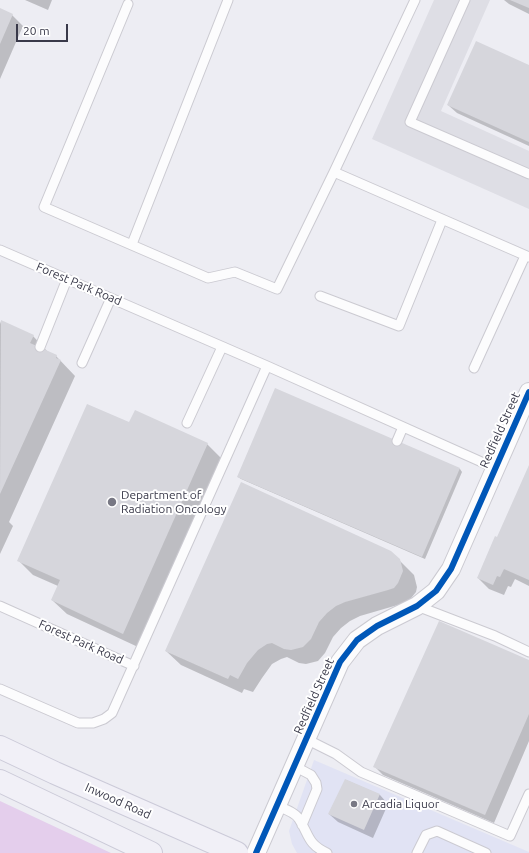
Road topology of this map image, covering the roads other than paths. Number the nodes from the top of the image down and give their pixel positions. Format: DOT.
graph roads {
  1 [pos="228,0"];
  2 [pos="415,0"];
  3 [pos="466,0"];
  4 [pos="128,4"];
  5 [pos="334,172"];
  6 [pos="529,174"];
  7 [pos="442,220"];
  8 [pos="132,244"];
  9 [pos="0,250"];
  10 [pos="527,256"];
  11 [pos="67,279"];
  12 [pos="320,296"];
  13 [pos="111,298"];
  14 [pos="40,347"];
  15 [pos="222,347"];
  16 [pos="82,363"];
  17 [pos="267,366"];
  18 [pos="474,368"];
  19 [pos="529,392"];
  20 [pos="187,423"];
  21 [pos="403,427"];
  22 [pos="397,441"];
  23 [pos="495,468"];
  24 [pos="0,606"];
  25 [pos="417,606"];
  26 [pos="529,652"];
  27 [pos="134,666"];
  28 [pos="0,689"];
  29 [pos="306,739"];
  30 [pos="0,747"];
  31 [pos="294,766"];
  32 [pos="0,781"];
  33 [pos="529,794"];
  34 [pos="277,806"];
  35 [pos="302,826"];
  36 [pos="151,853"];
  37 [pos="237,853"];
  38 [pos="256,853"];
  39 [pos="327,853"];
  40 [pos="417,853"];
  41 [pos="486,853"];
  1 -- 8 [label="lane"];
  2 -- 5 [label="lane"];
  3 -- 6 [label="lane"];
  4 -- 8 [label="lane"];
  5 -- 7 [label="lane"];
  5 -- 8 [label="lane"];
  7 -- 10 [label="lane"];
  7 -- 12 [label="lane"];
  9 -- 11 [label="lane, Forest Park Road"];
  10 -- 18 [label="lane"];
  11 -- 13 [label="lane, Forest Park Road"];
  11 -- 14 [label="lane"];
  13 -- 15 [label="lane, Forest Park Road"];
  13 -- 16 [label="lane"];
  15 -- 17 [label="lane, Forest Park Road"];
  15 -- 20 [label="lane"];
  17 -- 21 [label="lane, Forest Park Road"];
  17 -- 27 [label="lane"];
  19 -- 23 [label="street, Redfield Street"];
  21 -- 22 [label="lane"];
  21 -- 23 [label="lane, Forest Park Road"];
  23 -- 25 [label="street, Redfield Street"];
  24 -- 27 [label="lane, Forest Park Road"];
  25 -- 26 [label="lane"];
  25 -- 29 [label="street, Redfield Street"];
  27 -- 28 [label="lane, Forest Park Road"];
  29 -- 31 [label="street, Redfield Street"];
  29 -- 33 [label="lane"];
  30 -- 37 [label="main road, Inwood Road"];
  31 -- 34 [label="street, Redfield Street"];
  31 -- 35 [label="lane"];
  32 -- 36 [label="main road"];
  34 -- 35 [label="lane"];
  34 -- 38 [label="street, Redfield Street"];
  35 -- 39 [label="lane"];
  40 -- 41 [label="lane"];
}
